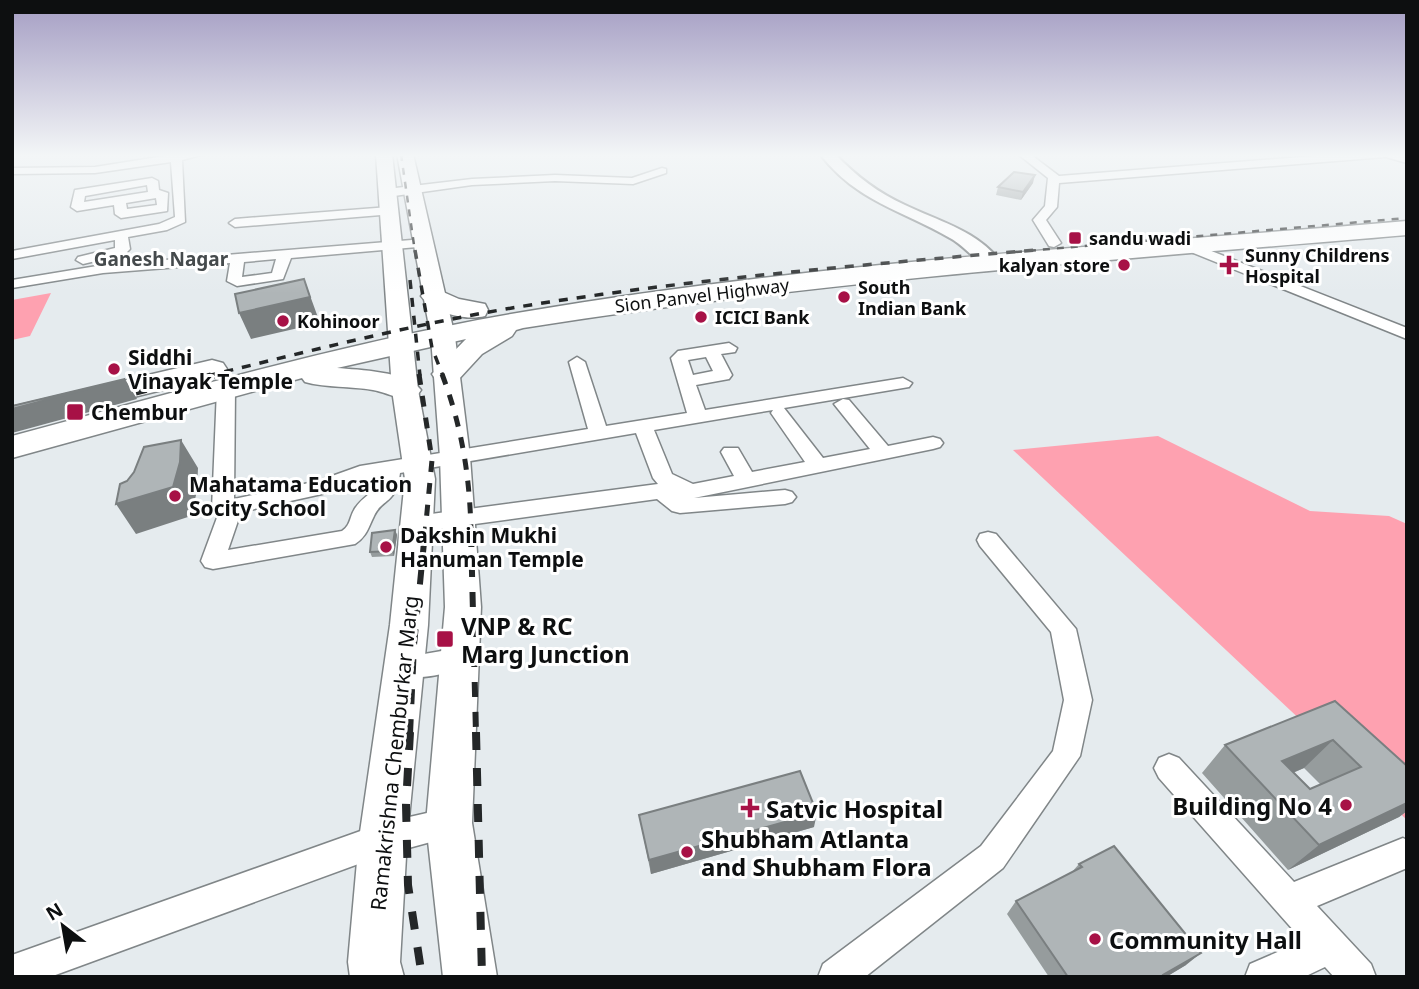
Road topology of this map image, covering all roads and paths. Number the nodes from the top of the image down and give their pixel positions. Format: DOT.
graph roads {
  1 [pos="78,200"];
  2 [pos="161,200"];
  3 [pos="179,200"];
  4 [pos="392,200"];
  5 [pos="415,200"];
  6 [pos="881,200"];
  7 [pos="1052,200"];
  8 [pos="388,202"];
  9 [pos="235,223"];
  10 [pos="1406,225"];
  11 [pos="121,235"];
  12 [pos="424,243"];
  13 [pos="1054,243"];
  14 [pos="392,247"];
  15 [pos="1191,247"];
  16 [pos="12,255"];
  17 [pos="987,256"];
  18 [pos="284,258"];
  19 [pos="237,262"];
  20 [pos="12,274"];
  21 [pos="12,284"];
  22 [pos="441,331"];
  23 [pos="1407,334"];
  24 [pos="400,335"];
  25 [pos="729,348"];
  26 [pos="711,350"];
  27 [pos="577,362"];
  28 [pos="270,377"];
  29 [pos="687,382"];
  30 [pos="903,383"];
  31 [pos="226,389"];
  32 [pos="405,390"];
  33 [pos="843,404"];
  34 [pos="780,413"];
  35 [pos="12,417"];
  36 [pos="698,418"];
  37 [pos="643,427"];
  38 [pos="598,435"];
  39 [pos="933,443"];
  40 [pos="12,447"];
  41 [pos="732,452"];
  42 [pos="883,453"];
  43 [pos="422,463"];
  44 [pos="818,466"];
  45 [pos="746,480"];
  46 [pos="785,497"];
  47 [pos="223,509"];
  48 [pos="457,517"];
  49 [pos="416,523"];
  50 [pos="988,540"];
  51 [pos="459,659"];
  52 [pos="404,667"];
  53 [pos="1169,768"];
  54 [pos="449,823"];
  55 [pos="383,839"];
  56 [pos="1402,854"];
  57 [pos="1289,901"];
  58 [pos="1330,947"];
  59 [pos="12,973"];
  60 [pos="377,977"];
  61 [pos="470,977"];
  62 [pos="836,977"];
  63 [pos="1263,977"];
  64 [pos="1358,977"];
  1 -- 2 [label="street"];
  3 -- 11 [label="street"];
  4 -- 8 [label="street"];
  5 -- 12 [label="main road, Ramakrishna Chemburkar Marg"];
  6 -- 17 [label="street"];
  7 -- 13 [label="street"];
  8 -- 9 [label="street"];
  8 -- 14 [label="main road, Ramakrishna Chemburkar Marg"];
  10 -- 13 [label="highway, Sion Panvel Highway"];
  10 -- 15 [label="highway, Sion Panvel Highway"];
  11 -- 16 [label="street"];
  11 -- 20 [label="street"];
  12 -- 14 [label="street"];
  12 -- 22 [label="main road, Ramakrishna Chemburkar Marg"];
  13 -- 17 [label="highway, Sion Panvel Highway"];
  14 -- 18 [label="street"];
  14 -- 24 [label="main road, Ramakrishna Chemburkar Marg"];
  15 -- 17 [label="highway, Sion Panvel Highway"];
  15 -- 23 [label="street"];
  17 -- 22 [label="highway, Sion Panvel Highway"];
  17 -- 22 [label="highway, Sion Panvel Highway"];
  18 -- 19 [label="street"];
  18 -- 19 [label="street"];
  19 -- 21 [label="street"];
  22 -- 24 [label="highway"];
  22 -- 43 [label="main road, Ramakrishna Chemburkar Marg"];
  24 -- 28 [label="highway"];
  24 -- 32 [label="main road, Ramakrishna Chemburkar Marg"];
  24 -- 35 [label="highway"];
  25 -- 26 [label="street"];
  26 -- 29 [label="street"];
  26 -- 29 [label="street"];
  27 -- 38 [label="street"];
  28 -- 31 [label="highway"];
  28 -- 32 [label="highway"];
  29 -- 36 [label="street"];
  30 -- 36 [label="street"];
  31 -- 40 [label="highway"];
  31 -- 47 [label="street"];
  32 -- 43 [label="main road, Ramakrishna Chemburkar Marg"];
  33 -- 42 [label="street"];
  34 -- 44 [label="street"];
  36 -- 37 [label="street"];
  37 -- 38 [label="street"];
  37 -- 45 [label="street"];
  38 -- 43 [label="street"];
  39 -- 42 [label="street"];
  41 -- 45 [label="street"];
  42 -- 44 [label="street"];
  43 -- 43 [label="street"];
  43 -- 48 [label="main road, Ramakrishna Chemburkar Marg"];
  43 -- 49 [label="main road, Ramakrishna Chemburkar Marg"];
  44 -- 45 [label="street"];
  46 -- 48 [label="street"];
  48 -- 49 [label="street"];
  48 -- 51 [label="main road, Ramakrishna Chemburkar Marg"];
  49 -- 52 [label="main road, Ramakrishna Chemburkar Marg"];
  50 -- 62 [label="street"];
  51 -- 52 [label="street"];
  51 -- 54 [label="main road, Ramakrishna Chemburkar Marg"];
  52 -- 55 [label="main road, Ramakrishna Chemburkar Marg"];
  53 -- 57 [label="street"];
  54 -- 55 [label="street"];
  54 -- 61 [label="main road, Ramakrishna Chemburkar Marg"];
  55 -- 59 [label="street"];
  55 -- 60 [label="main road, Ramakrishna Chemburkar Marg"];
  56 -- 57 [label="street"];
  57 -- 58 [label="street"];
  58 -- 63 [label="street"];
  58 -- 64 [label="street"];
}
